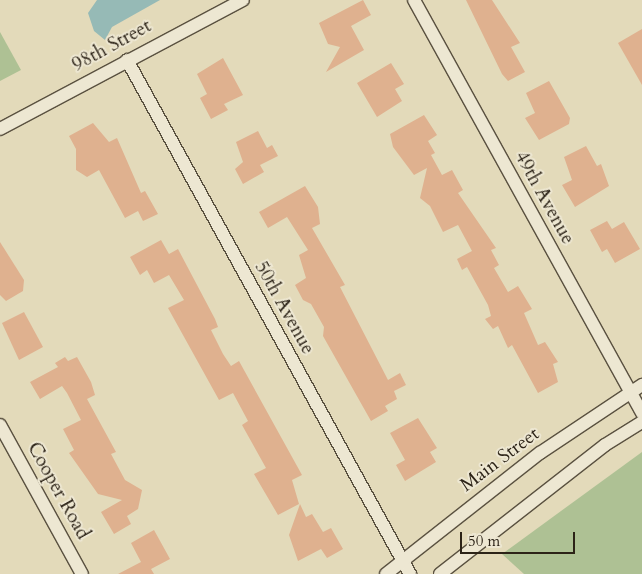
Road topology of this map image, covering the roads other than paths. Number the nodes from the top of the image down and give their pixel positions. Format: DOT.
graph roads {
  1 [pos="243,0"];
  2 [pos="414,0"];
  3 [pos="127,60"];
  4 [pos="0,129"];
  5 [pos="642,385"];
  6 [pos="630,392"];
  7 [pos="642,413"];
  8 [pos="642,422"];
  9 [pos="0,425"];
  10 [pos="403,561"];
  11 [pos="82,574"];
  12 [pos="386,574"];
  13 [pos="410,574"];
  14 [pos="440,574"];
  1 -- 3 [label="street, 98th Street"];
  2 -- 6 [label="street, 49th Avenue"];
  3 -- 4 [label="street, 98th Street"];
  3 -- 10 [label="street, 50th Avenue"];
  5 -- 6 [label="street, Main Street"];
  6 -- 7 [label="street, 49th Avenue"];
  6 -- 10 [label="street, Main Street"];
  8 -- 14 [label="street"];
  9 -- 11 [label="street, Cooper Road"];
  10 -- 12 [label="street, Main Street"];
  10 -- 13 [label="street, 50th Avenue"];
}
